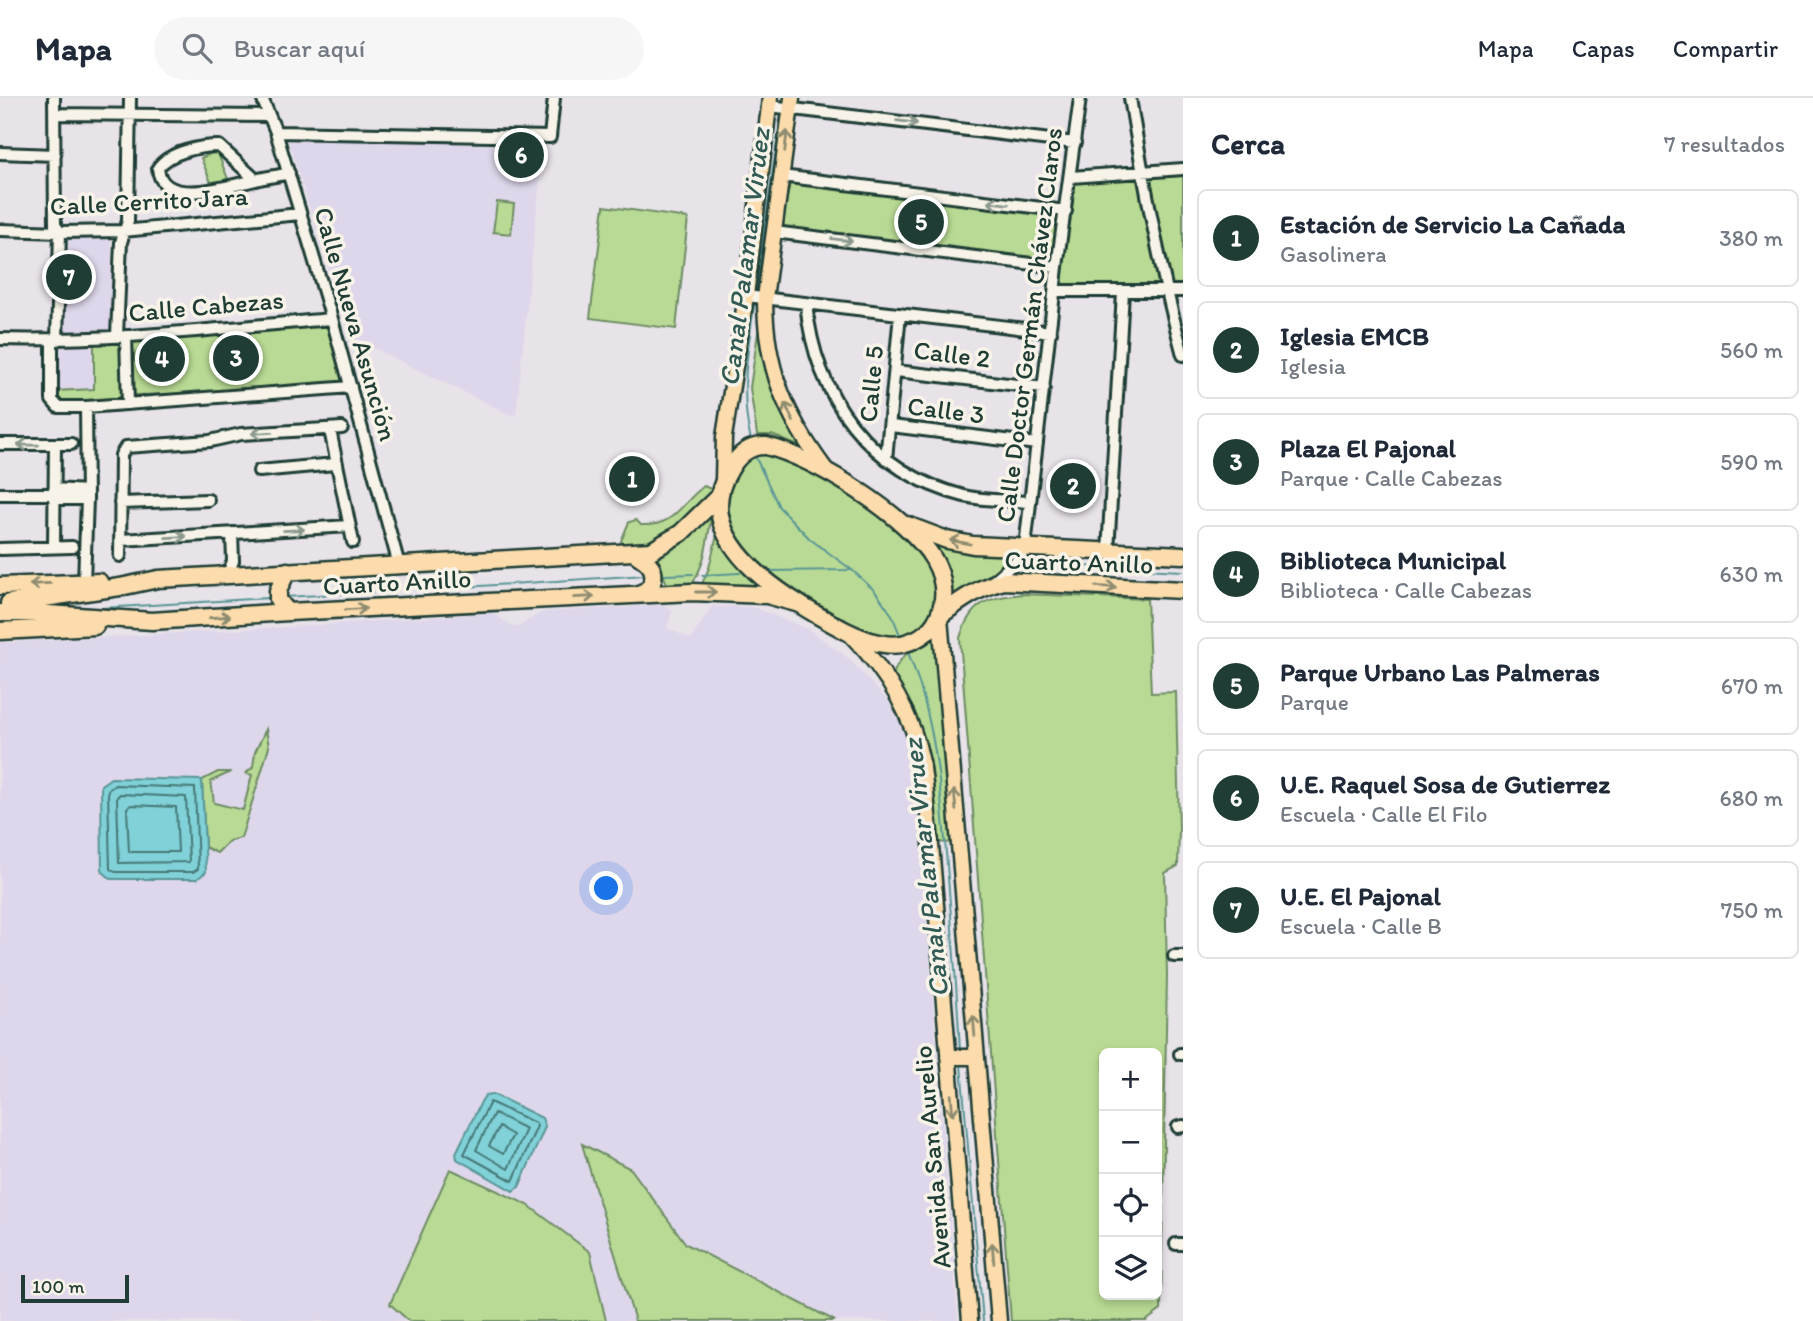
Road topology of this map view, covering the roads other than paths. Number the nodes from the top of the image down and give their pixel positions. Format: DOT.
graph roads {
  1 [pos="54,98"];
  2 [pos="130,98"];
  3 [pos="262,98"];
  4 [pos="554,98"];
  5 [pos="1080,98"];
  6 [pos="1130,98"];
  7 [pos="771,104"];
  8 [pos="789,105"];
  9 [pos="55,114"];
  10 [pos="130,114"];
  11 [pos="268,116"];
  12 [pos="276,132"];
  13 [pos="1075,142"];
  14 [pos="0,153"];
  15 [pos="55,155"];
  16 [pos="1183,169"];
  17 [pos="1142,172"];
  18 [pos="289,173"];
  19 [pos="781,176"];
  20 [pos="1071,177"];
  21 [pos="256,180"];
  22 [pos="1066,211"];
  23 [pos="300,214"];
  24 [pos="0,230"];
  25 [pos="123,230"];
  26 [pos="60,232"];
  27 [pos="774,232"];
  28 [pos="1057,267"];
  29 [pos="1056,291"];
  30 [pos="1183,291"];
  31 [pos="1123,292"];
  32 [pos="1166,292"];
  33 [pos="756,297"];
  34 [pos="806,303"];
  35 [pos="900,314"];
  36 [pos="332,319"];
  37 [pos="1051,332"];
  38 [pos="122,336"];
  39 [pos="0,339"];
  40 [pos="55,341"];
  41 [pos="1183,355"];
  42 [pos="896,371"];
  43 [pos="352,387"];
  44 [pos="1039,388"];
  45 [pos="128,404"];
  46 [pos="86,407"];
  47 [pos="891,426"];
  48 [pos="342,428"];
  49 [pos="330,430"];
  50 [pos="0,444"];
  51 [pos="71,444"];
  52 [pos="1032,444"];
  53 [pos="55,446"];
  54 [pos="886,459"];
  55 [pos="335,464"];
  56 [pos="826,470"];
  57 [pos="259,471"];
  58 [pos="721,489"];
  59 [pos="0,494"];
  60 [pos="54,494"];
  61 [pos="87,495"];
  62 [pos="208,500"];
  63 [pos="1028,502"];
  64 [pos="120,503"];
  65 [pos="898,522"];
  66 [pos="350,526"];
  67 [pos="235,533"];
  68 [pos="121,540"];
  69 [pos="353,542"];
  70 [pos="54,547"];
  71 [pos="72,547"];
  72 [pos="1025,547"];
  73 [pos="0,549"];
  74 [pos="634,552"];
  75 [pos="1108,552"];
  76 [pos="1183,555"];
  77 [pos="120,556"];
  78 [pos="399,565"];
  79 [pos="287,571"];
  80 [pos="252,573"];
  81 [pos="223,575"];
  82 [pos="158,579"];
  83 [pos="84,582"];
  84 [pos="989,585"];
  85 [pos="0,586"];
  86 [pos="1183,590"];
  87 [pos="638,594"];
  88 [pos="796,603"];
  89 [pos="0,604"];
  90 [pos="288,612"];
  91 [pos="0,613"];
  92 [pos="940,617"];
  93 [pos="152,621"];
  94 [pos="0,631"];
  95 [pos="849,633"];
  96 [pos="962,1057"];
  97 [pos="970,1321"];
  98 [pos="999,1321"];
  1 -- 9 [label="street"];
  2 -- 10 [label="street"];
  3 -- 11 [label="street, Calle Nueva Asunción"];
  4 -- 12 [label="street"];
  5 -- 13 [label="street, Calle Doctor Germán Chávez Claros"];
  6 -- 17 [label="street"];
  7 -- 8 [label="street"];
  7 -- 33 [label="main road"];
  8 -- 13 [label="street, one-way"];
  19 -- 8 [label="main road, one-way"];
  9 -- 10 [label="street"];
  9 -- 15 [label="street"];
  10 -- 11 [label="street"];
  10 -- 25 [label="street"];
  11 -- 12 [label="street, Calle Nueva Asunción"];
  12 -- 18 [label="street, Calle Nueva Asunción"];
  13 -- 20 [label="street, Calle Doctor Germán Chávez Claros"];
  14 -- 15 [label="street"];
  15 -- 26 [label="street"];
  16 -- 17 [label="street"];
  17 -- 20 [label="street"];
  17 -- 32 [label="street"];
  18 -- 21 [label="street"];
  18 -- 23 [label="street, Calle Nueva Asunción"];
  22 -- 19 [label="street, one-way"];
  19 -- 27 [label="main road"];
  20 -- 22 [label="street, Calle Doctor Germán Chávez Claros"];
  21 -- 21 [label="street"];
  22 -- 28 [label="street, Calle Doctor Germán Chávez Claros"];
  23 -- 25 [label="street, Calle Cerrito Jara"];
  23 -- 36 [label="street, Calle Nueva Asunción"];
  24 -- 26 [label="street, Calle Cerrito Jara"];
  25 -- 26 [label="street, Calle Cerrito Jara"];
  25 -- 38 [label="street"];
  26 -- 40 [label="street"];
  27 -- 28 [label="street, one-way"];
  27 -- 33 [label="main road"];
  28 -- 29 [label="street, Calle Doctor Germán Chávez Claros"];
  29 -- 31 [label="street"];
  29 -- 37 [label="street, Calle Doctor Germán Chávez Claros"];
  30 -- 32 [label="street"];
  31 -- 32 [label="street"];
  31 -- 75 [label="street"];
  32 -- 41 [label="street"];
  33 -- 34 [label="street"];
  56 -- 33 [label="main road, one-way"];
  33 -- 58 [label="main road"];
  34 -- 35 [label="street"];
  34 -- 54 [label="street"];
  35 -- 37 [label="street"];
  35 -- 42 [label="street, Calle 5"];
  36 -- 38 [label="street, Calle Cabezas"];
  36 -- 43 [label="street, Calle Nueva Asunción"];
  37 -- 44 [label="street, Calle Doctor Germán Chávez Claros"];
  38 -- 40 [label="street, Calle Cabezas"];
  38 -- 45 [label="street"];
  39 -- 40 [label="street, Calle Cabezas"];
  40 -- 46 [label="street"];
  42 -- 44 [label="street, Calle 2"];
  42 -- 47 [label="street, Calle 5"];
  43 -- 45 [label="street"];
  43 -- 78 [label="street, Calle Nueva Asunción"];
  44 -- 52 [label="street, Calle Doctor Germán Chávez Claros"];
  45 -- 46 [label="street"];
  46 -- 61 [label="street"];
  47 -- 52 [label="street, Calle 3"];
  47 -- 54 [label="street, Calle 5"];
  48 -- 49 [label="street"];
  49 -- 55 [label="street"];
  49 -- 64 [label="street, one-way"];
  53 -- 50 [label="street, one-way"];
  51 -- 53 [label="street"];
  52 -- 63 [label="street, Calle Doctor Germán Chávez Claros"];
  53 -- 60 [label="street"];
  54 -- 63 [label="street"];
  55 -- 57 [label="street"];
  55 -- 66 [label="street"];
  56 -- 58 [label="highway, Cuarto Anillo"];
  56 -- 65 [label="highway"];
  58 -- 74 [label="highway, Cuarto Anillo"];
  58 -- 88 [label="highway"];
  59 -- 60 [label="street"];
  60 -- 61 [label="street"];
  60 -- 70 [label="street"];
  61 -- 83 [label="street"];
  62 -- 64 [label="street"];
  63 -- 72 [label="street, Calle Doctor Germán Chávez Claros"];
  64 -- 68 [label="street"];
  72 -- 65 [label="highway, Cuarto Anillo, one-way"];
  65 -- 92 [label="highway"];
  67 -- 66 [label="street, one-way"];
  66 -- 69 [label="street"];
  68 -- 67 [label="street, one-way"];
  67 -- 80 [label="street"];
  67 -- 81 [label="street"];
  68 -- 77 [label="street"];
  70 -- 71 [label="street"];
  70 -- 73 [label="street"];
  72 -- 75 [label="highway, Cuarto Anillo"];
  72 -- 84 [label="street, Calle Doctor Germán Chávez Claros"];
  74 -- 78 [label="highway, Cuarto Anillo"];
  74 -- 87 [label="highway"];
  75 -- 76 [label="highway, Cuarto Anillo"];
  78 -- 79 [label="highway, Cuarto Anillo"];
  79 -- 80 [label="highway, Cuarto Anillo"];
  79 -- 90 [label="highway"];
  80 -- 81 [label="highway, Cuarto Anillo"];
  81 -- 82 [label="highway, Cuarto Anillo"];
  82 -- 83 [label="highway"];
  82 -- 89 [label="highway, Cuarto Anillo"];
  83 -- 85 [label="highway, one-way"];
  84 -- 86 [label="highway, Cuarto Anillo, one-way"];
  84 -- 92 [label="highway, Cuarto Anillo"];
  87 -- 88 [label="highway, Cuarto Anillo, one-way"];
  90 -- 87 [label="highway, Cuarto Anillo, one-way"];
  88 -- 95 [label="highway"];
  93 -- 90 [label="highway, Cuarto Anillo, one-way"];
  91 -- 93 [label="highway, Cuarto Anillo"];
  92 -- 95 [label="highway, Cuarto Anillo"];
  96 -- 92 [label="main road, Avenida San Aurelio, one-way"];
  93 -- 94 [label="highway"];
  95 -- 96 [label="main road, Avenida San Aurelio"];
  96 -- 97 [label="main road, Avenida San Aurelio, one-way"];
  98 -- 96 [label="main road, Avenida San Aurelio, one-way"];
}
